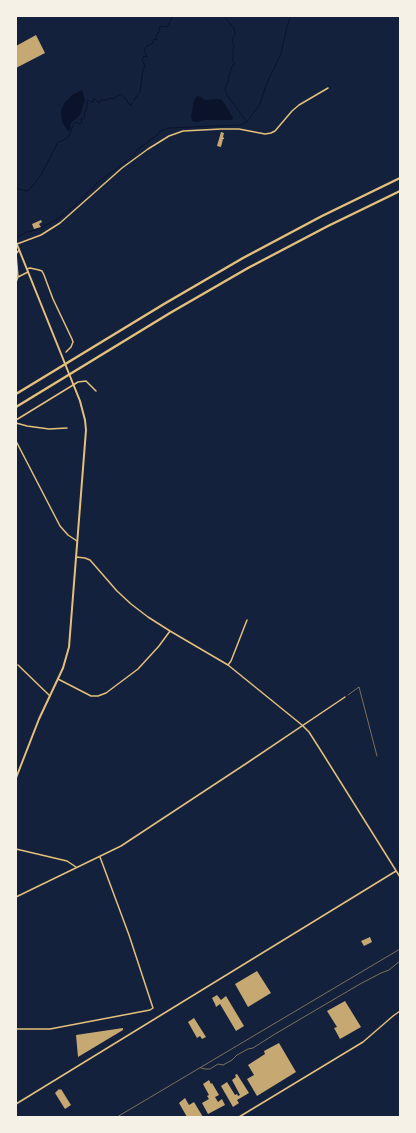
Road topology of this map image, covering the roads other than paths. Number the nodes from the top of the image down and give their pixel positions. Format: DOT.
graph roads {
  1 [pos="328,88"];
  2 [pos="400,178"];
  3 [pos="400,191"];
  4 [pos="16,243"];
  5 [pos="19,250"];
  6 [pos="26,269"];
  7 [pos="28,272"];
  8 [pos="18,276"];
  9 [pos="16,282"];
  10 [pos="66,352"];
  11 [pos="96,391"];
  12 [pos="16,394"];
  13 [pos="16,407"];
  14 [pos="16,420"];
  15 [pos="16,423"];
  16 [pos="67,428"];
  17 [pos="16,441"];
  18 [pos="78,542"];
  19 [pos="76,557"];
  20 [pos="247,620"];
  21 [pos="170,631"];
  22 [pos="18,665"];
  23 [pos="228,665"];
  24 [pos="58,679"];
  25 [pos="50,696"];
  26 [pos="345,697"];
  27 [pos="302,725"];
  28 [pos="16,778"];
  29 [pos="16,849"];
  30 [pos="100,857"];
  31 [pos="76,867"];
  32 [pos="396,871"];
  33 [pos="400,877"];
  34 [pos="16,896"];
  35 [pos="400,1011"];
  36 [pos="16,1029"];
  37 [pos="16,1104"];
  38 [pos="239,1117"];
  1 -- 4 [label="street"];
  2 -- 12 [label="highway"];
  3 -- 13 [label="highway"];
  4 -- 5 [label="street"];
  5 -- 6 [label="street"];
  5 -- 8 [label="street"];
  6 -- 7 [label="street"];
  6 -- 10 [label="street"];
  7 -- 8 [label="street"];
  7 -- 18 [label="street"];
  8 -- 9 [label="street"];
  11 -- 14 [label="street"];
  15 -- 16 [label="street"];
  17 -- 18 [label="street"];
  18 -- 19 [label="street"];
  19 -- 21 [label="street"];
  19 -- 24 [label="street"];
  20 -- 23 [label="street"];
  21 -- 23 [label="street"];
  21 -- 24 [label="street"];
  22 -- 25 [label="street"];
  23 -- 27 [label="street"];
  24 -- 25 [label="street"];
  25 -- 28 [label="street"];
  26 -- 27 [label="street"];
  27 -- 30 [label="street"];
  27 -- 32 [label="street"];
  29 -- 31 [label="street"];
  30 -- 31 [label="street"];
  30 -- 36 [label="street"];
  31 -- 34 [label="street"];
  32 -- 33 [label="street"];
  32 -- 37 [label="street"];
  35 -- 38 [label="street"];
}
